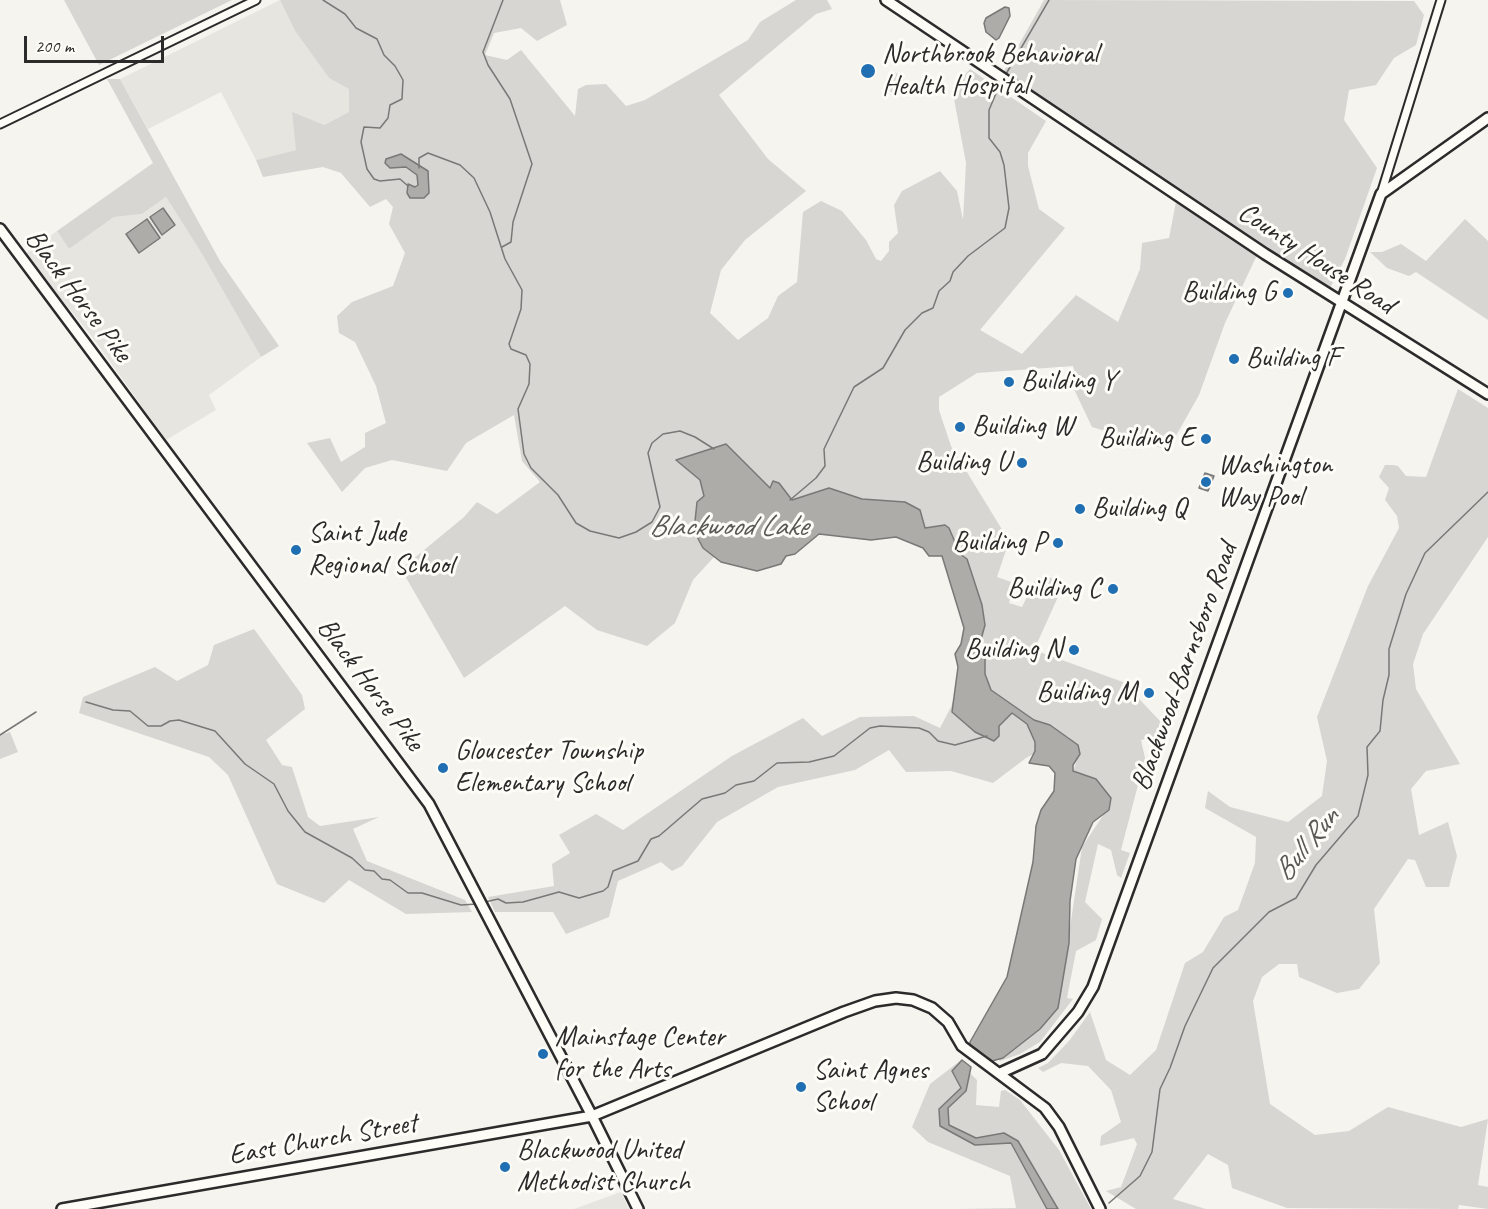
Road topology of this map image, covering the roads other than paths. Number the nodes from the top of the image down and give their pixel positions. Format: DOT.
graph roads {
  1 [pos="256,0"];
  2 [pos="886,0"];
  3 [pos="1441,0"];
  4 [pos="1488,118"];
  5 [pos="0,124"];
  6 [pos="1381,194"];
  7 [pos="0,229"];
  8 [pos="1340,303"];
  9 [pos="1488,394"];
  10 [pos="1000,1073"];
  11 [pos="592,1116"];
  12 [pos="62,1209"];
  13 [pos="638,1209"];
  14 [pos="1100,1209"];
  1 -- 5 [label="street"];
  2 -- 8 [label="main road, County House Road"];
  3 -- 6 [label="street"];
  4 -- 6 [label="main road"];
  6 -- 8 [label="main road, Blackwood-Barnsboro Road"];
  7 -- 11 [label="main road, Black Horse Pike"];
  8 -- 9 [label="main road, County House Road"];
  8 -- 10 [label="main road, Blackwood-Barnsboro Road"];
  10 -- 11 [label="main road, East Church Street"];
  10 -- 14 [label="main road, East Church Street"];
  11 -- 12 [label="main road, East Church Street"];
  11 -- 13 [label="main road, Black Horse Pike"];
}
